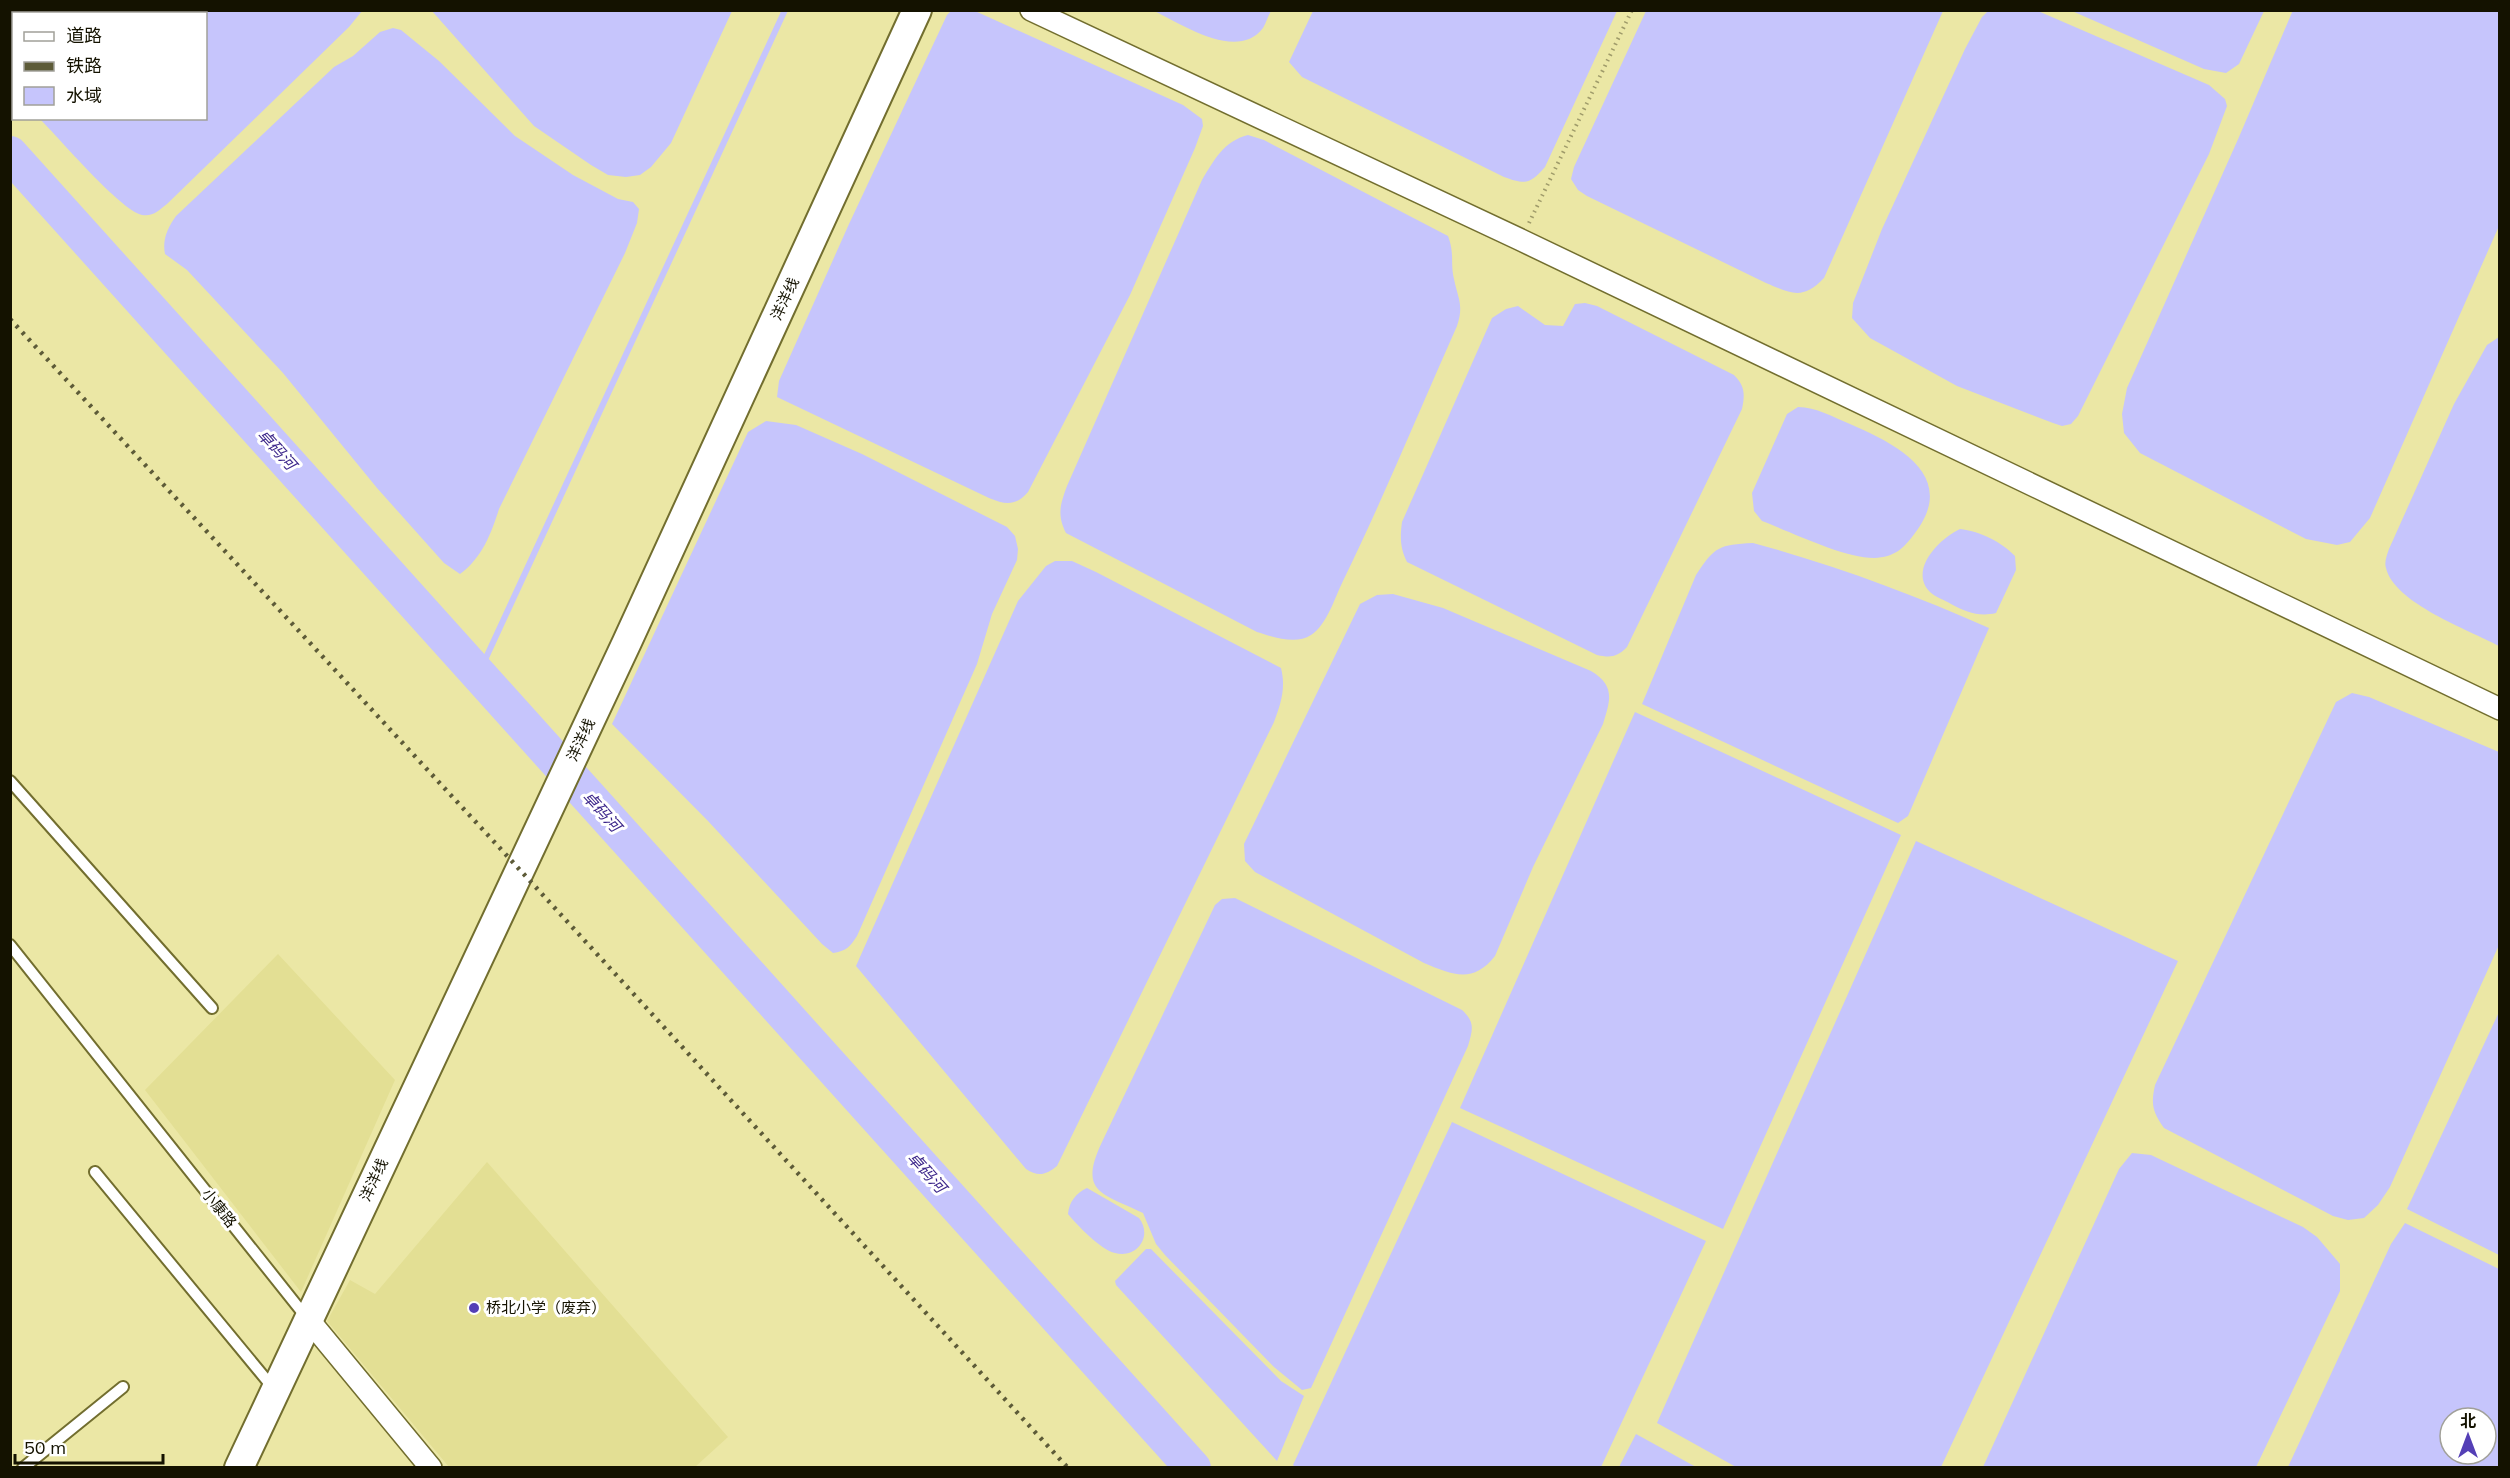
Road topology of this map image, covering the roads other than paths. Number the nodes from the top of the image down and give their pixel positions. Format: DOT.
graph roads {
  1 [pos="918,10"];
  2 [pos="1031,10"];
  3 [pos="2499,709"];
  4 [pos="10,781"];
  5 [pos="10,945"];
  6 [pos="212,1008"];
  7 [pos="95,1172"];
  8 [pos="308,1319"];
  9 [pos="123,1387"];
  10 [pos="275,1391"];
  11 [pos="23,1467"];
  12 [pos="239,1467"];
  13 [pos="432,1467"];
  1 -- 8 [label="main road, 洋洋线"];
  2 -- 3 [label="street"];
  4 -- 6 [label="lane"];
  5 -- 8 [label="lane, 小康路"];
  7 -- 10 [label="lane"];
  8 -- 10 [label="main road, 洋洋线"];
  8 -- 13 [label="street, 小康路"];
  9 -- 11 [label="lane"];
  10 -- 12 [label="main road, 洋洋线"];
}
